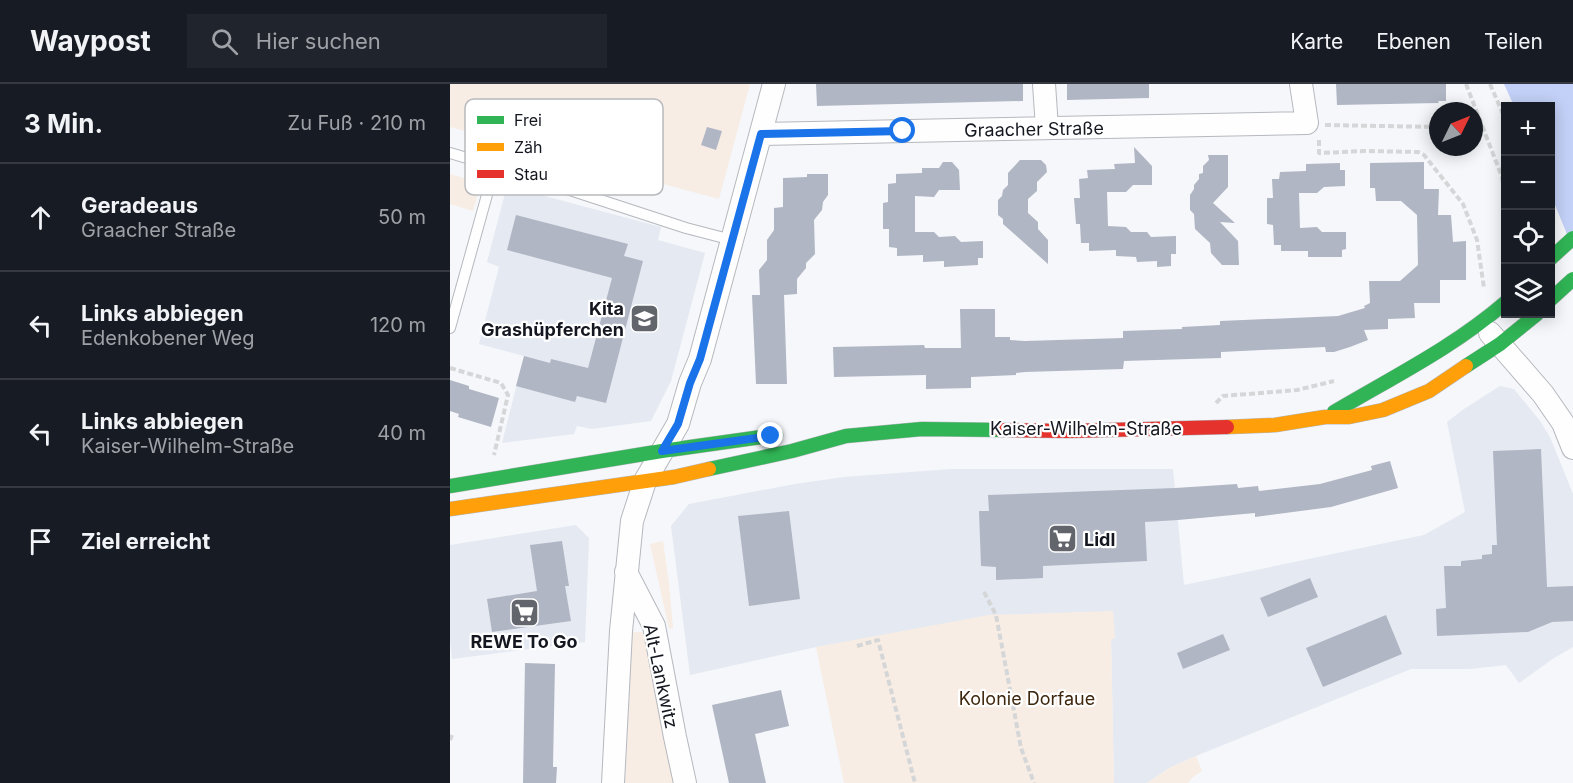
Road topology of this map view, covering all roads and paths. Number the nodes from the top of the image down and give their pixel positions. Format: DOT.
graph roads {
  1 [pos="774,84"];
  2 [pos="1044,84"];
  3 [pos="1301,84"];
  4 [pos="1466,84"];
  5 [pos="1490,84"];
  6 [pos="1473,102"];
  7 [pos="1501,109"];
  8 [pos="1312,124"];
  9 [pos="1429,127"];
  10 [pos="1047,128"];
  11 [pos="1483,128"];
  12 [pos="761,134"];
  13 [pos="450,153"];
  14 [pos="465,157"];
  15 [pos="1501,174"];
  16 [pos="487,195"];
  17 [pos="584,195"];
  18 [pos="1573,238"];
  19 [pos="732,240"];
  20 [pos="1555,256"];
  21 [pos="1573,279"];
  22 [pos="1484,289"];
  23 [pos="1555,296"];
  24 [pos="1501,306"];
  25 [pos="1532,318"];
  26 [pos="1480,322"];
  27 [pos="450,328"];
  28 [pos="1500,344"];
  29 [pos="450,368"];
  30 [pos="1342,379"];
  31 [pos="1215,404"];
  32 [pos="1325,417"];
  33 [pos="792,433"];
  34 [pos="813,433"];
  35 [pos="846,436"];
  36 [pos="1573,448"];
  37 [pos="662,451"];
  38 [pos="494,456"];
  39 [pos="645,481"];
  40 [pos="450,486"];
  41 [pos="450,509"];
  42 [pos="627,572"];
  43 [pos="984,592"];
  44 [pos="857,646"];
  45 [pos="613,783"];
  46 [pos="685,783"];
  47 [pos="915,783"];
  48 [pos="1034,783"];
  1 -- 12 [label="street"];
  2 -- 10 [label="street"];
  3 -- 8 [label="street"];
  4 -- 6 [label="path"];
  5 -- 7 [label="path"];
  8 -- 9 [label="path"];
  8 -- 10 [label="street, Graacher Straße"];
  8 -- 22 [label="path"];
  10 -- 12 [label="street, Graacher Straße"];
  11 -- 15 [label="path"];
  12 -- 19 [label="street"];
  13 -- 14 [label="lane"];
  16 -- 27 [label="lane"];
  17 -- 19 [label="lane"];
  18 -- 20 [label="main road, bridge"];
  19 -- 37 [label="street"];
  21 -- 23 [label="main road, bridge"];
  24 -- 26 [label="main road, Kaiser-Wilhelm-Straße"];
  25 -- 28 [label="main road, Kaiser-Wilhelm-Straße"];
  26 -- 28 [label="street"];
  26 -- 32 [label="main road, Kaiser-Wilhelm-Straße"];
  28 -- 32 [label="main road, Kaiser-Wilhelm-Straße"];
  28 -- 36 [label="street"];
  29 -- 38 [label="path"];
  30 -- 31 [label="path"];
  32 -- 35 [label="main road, Kaiser-Wilhelm-Straße"];
  33 -- 37 [label="main road"];
  34 -- 35 [label="main road, Kaiser-Wilhelm-Straße"];
  35 -- 39 [label="main road, Kaiser-Wilhelm-Straße"];
  37 -- 39 [label="street"];
  37 -- 40 [label="main road"];
  39 -- 41 [label="main road, Kaiser-Wilhelm-Straße"];
  39 -- 42 [label="street, Alt-Lankwitz"];
  42 -- 45 [label="street, Alt-Lankwitz"];
  42 -- 46 [label="street, Alt-Lankwitz"];
  43 -- 48 [label="path"];
  44 -- 47 [label="path"];
}
